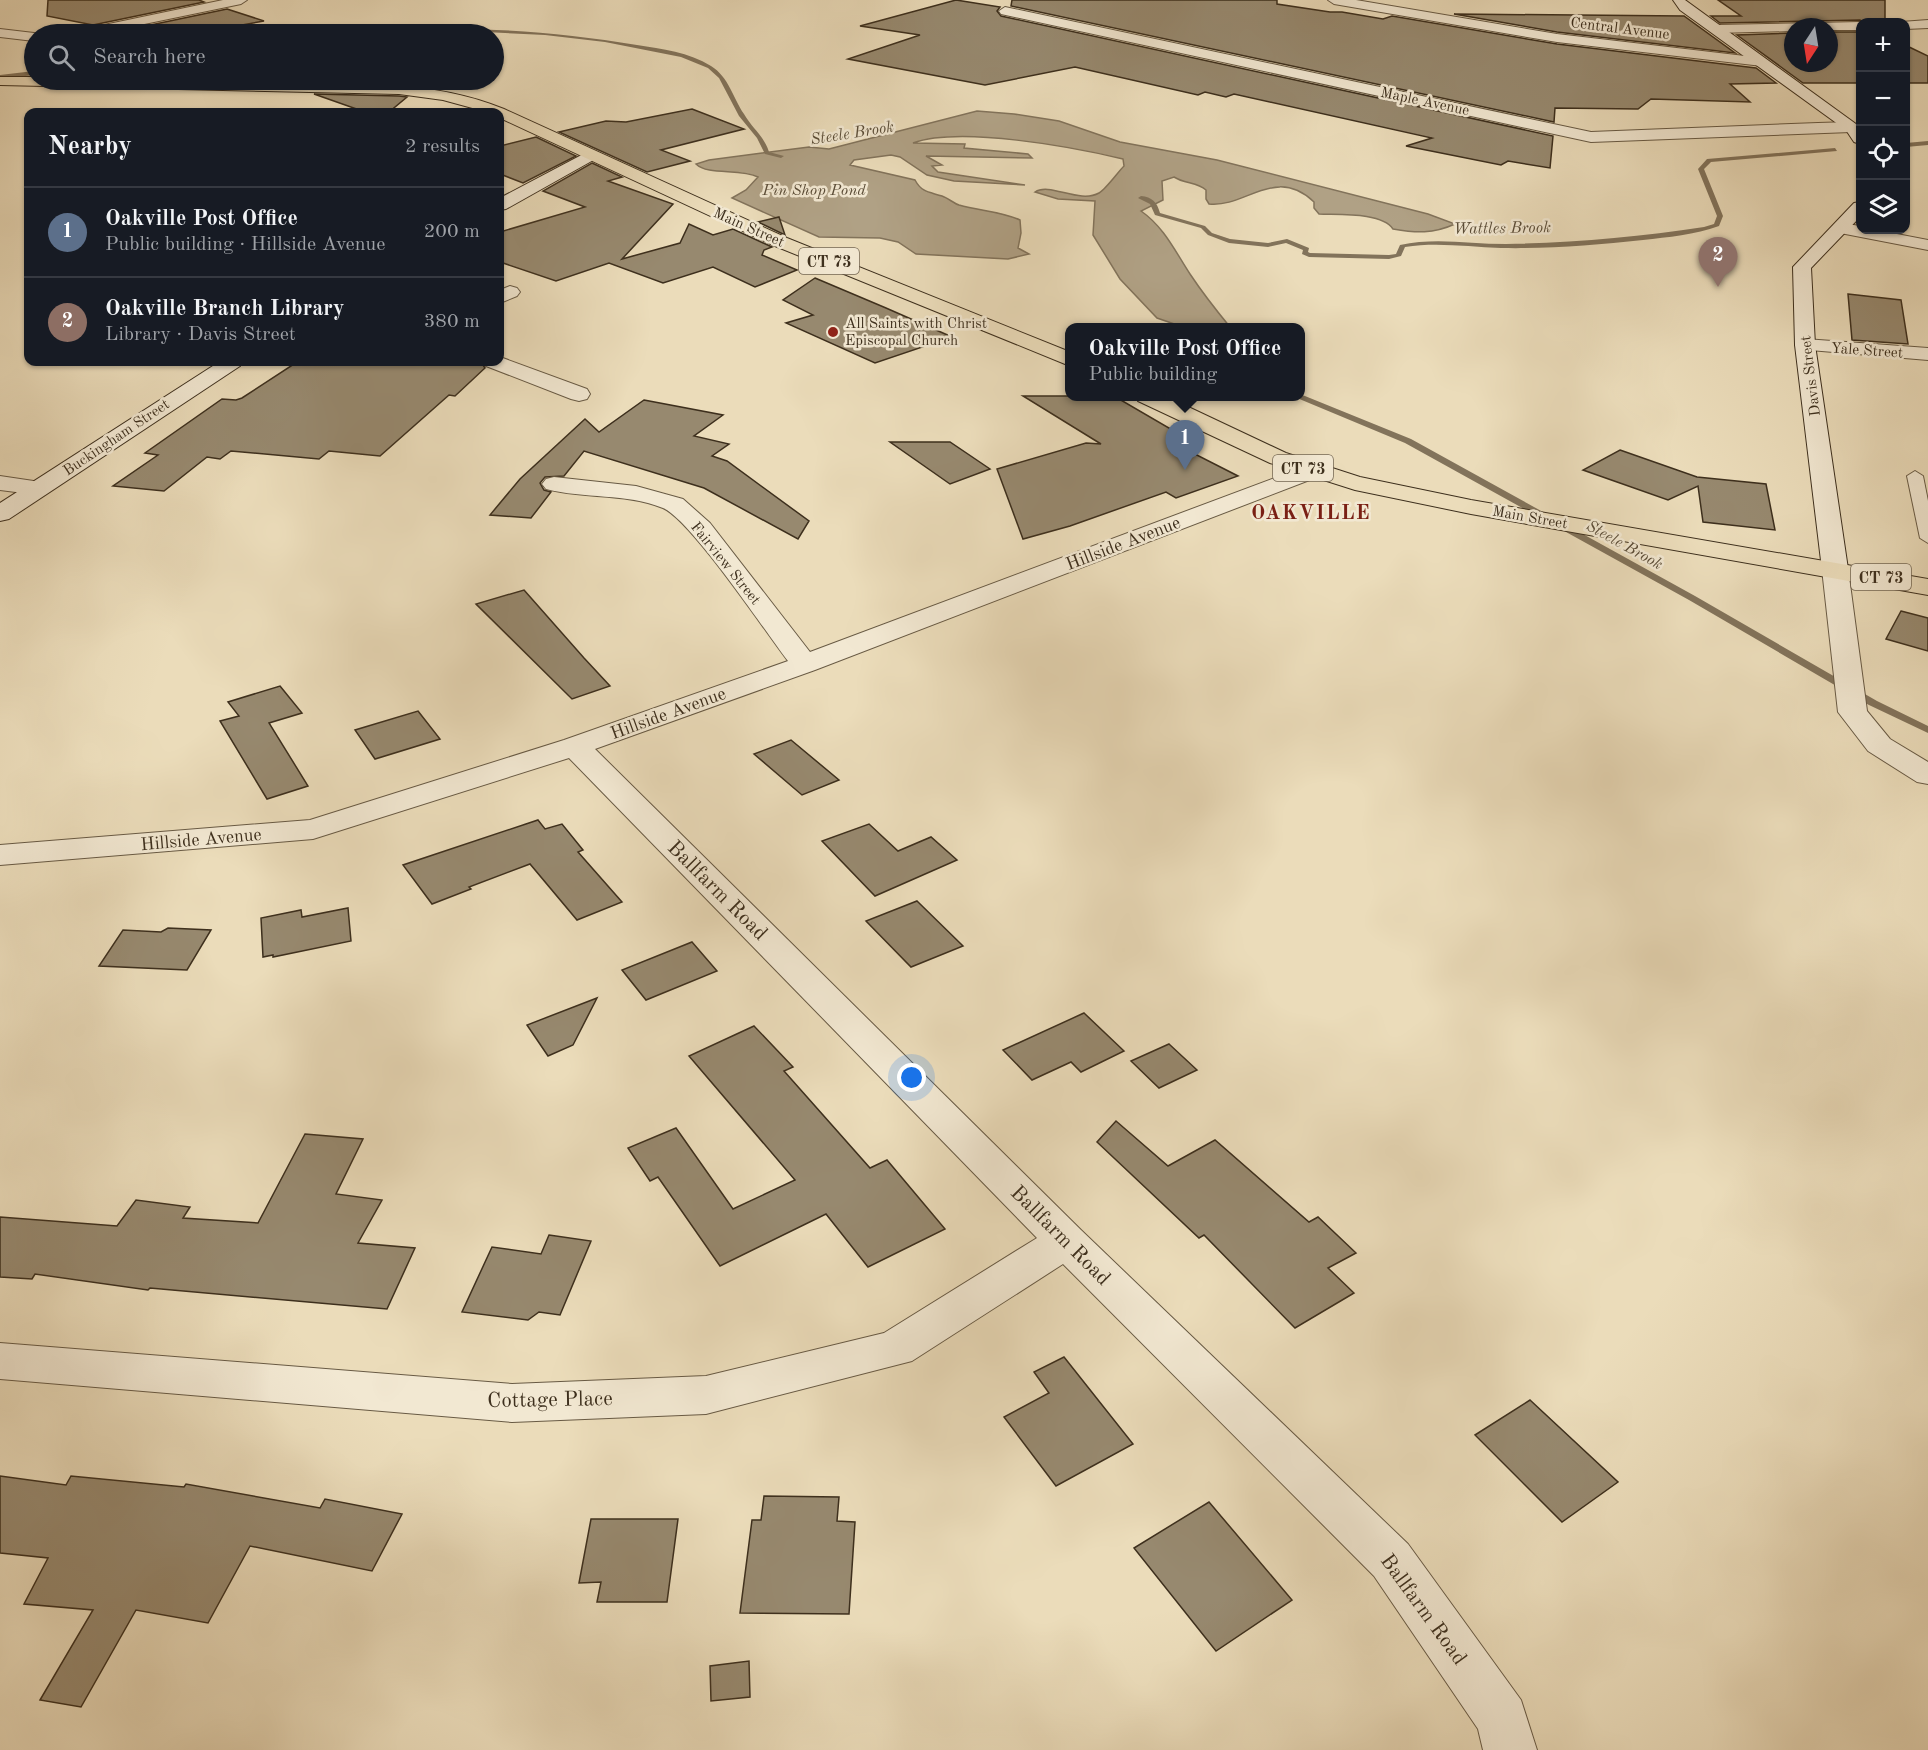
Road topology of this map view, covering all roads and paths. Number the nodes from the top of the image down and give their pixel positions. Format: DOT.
graph roads {
  1 [pos="241,0"];
  2 [pos="1334,0"];
  3 [pos="1679,0"];
  4 [pos="1022,3"];
  5 [pos="127,24"];
  6 [pos="1928,24"];
  7 [pos="1910,25"];
  8 [pos="1838,26"];
  9 [pos="1856,26"];
  10 [pos="1784,27"];
  11 [pos="1716,29"];
  12 [pos="0,33"];
  13 [pos="24,36"];
  14 [pos="1762,62"];
  15 [pos="2,81"];
  16 [pos="24,82"];
  17 [pos="365,90"];
  18 [pos="489,108"];
  19 [pos="504,115"];
  20 [pos="1856,133"];
  21 [pos="591,155"];
  22 [pos="504,204"];
  23 [pos="1856,211"];
  24 [pos="1841,228"];
  25 [pos="1928,245"];
  26 [pos="1805,345"];
  27 [pos="1928,354"];
  28 [pos="1065,358"];
  29 [pos="227,366"];
  30 [pos="504,366"];
  31 [pos="579,394"];
  32 [pos="1156,401"];
  33 [pos="1312,471"];
  34 [pos="1915,476"];
  35 [pos="0,483"];
  36 [pos="554,484"];
  37 [pos="39,488"];
  38 [pos="0,514"];
  39 [pos="1928,538"];
  40 [pos="1835,568"];
  41 [pos="1928,587"];
  42 [pos="805,664"];
  43 [pos="575,746"];
  44 [pos="1928,775"];
  45 [pos="0,855"];
  46 [pos="1066,1241"];
  47 [pos="0,1361"];
  48 [pos="1510,1750"];
  1 -- 5 [label="street"];
  2 -- 14 [label="street, Central Avenue"];
  3 -- 11 [label="street"];
  4 -- 20 [label="street, Maple Avenue"];
  6 -- 7 [label="street"];
  8 -- 9 [label="street"];
  10 -- 11 [label="street"];
  11 -- 14 [label="street"];
  12 -- 13 [label="street"];
  14 -- 20 [label="street"];
  15 -- 16 [label="main road, Main Street / CT 73"];
  17 -- 18 [label="main road, Main Street / CT 73"];
  19 -- 21 [label="main road, Main Street / CT 73"];
  21 -- 22 [label="street"];
  21 -- 28 [label="main road, Main Street / CT 73"];
  23 -- 24 [label="street, Davis Street"];
  24 -- 25 [label="street"];
  24 -- 26 [label="street, Davis Street"];
  26 -- 27 [label="street, Yale Street"];
  26 -- 40 [label="street, Davis Street"];
  29 -- 37 [label="street, Buckingham Street"];
  30 -- 31 [label="street"];
  32 -- 33 [label="main road, Main Street / CT 73"];
  33 -- 40 [label="main road, Main Street / CT 73"];
  33 -- 42 [label="street, Hillside Avenue"];
  34 -- 39 [label="lane"];
  35 -- 37 [label="street"];
  36 -- 42 [label="street, Fairview Street"];
  37 -- 38 [label="street, Buckingham Street"];
  40 -- 41 [label="main road, Main Street / CT 73"];
  40 -- 44 [label="street, Davis Street"];
  42 -- 43 [label="street, Hillside Avenue"];
  43 -- 45 [label="street, Hillside Avenue"];
  43 -- 46 [label="street, Ballfarm Road"];
  46 -- 47 [label="street, Cottage Place"];
  46 -- 48 [label="street, Ballfarm Road"];
}
